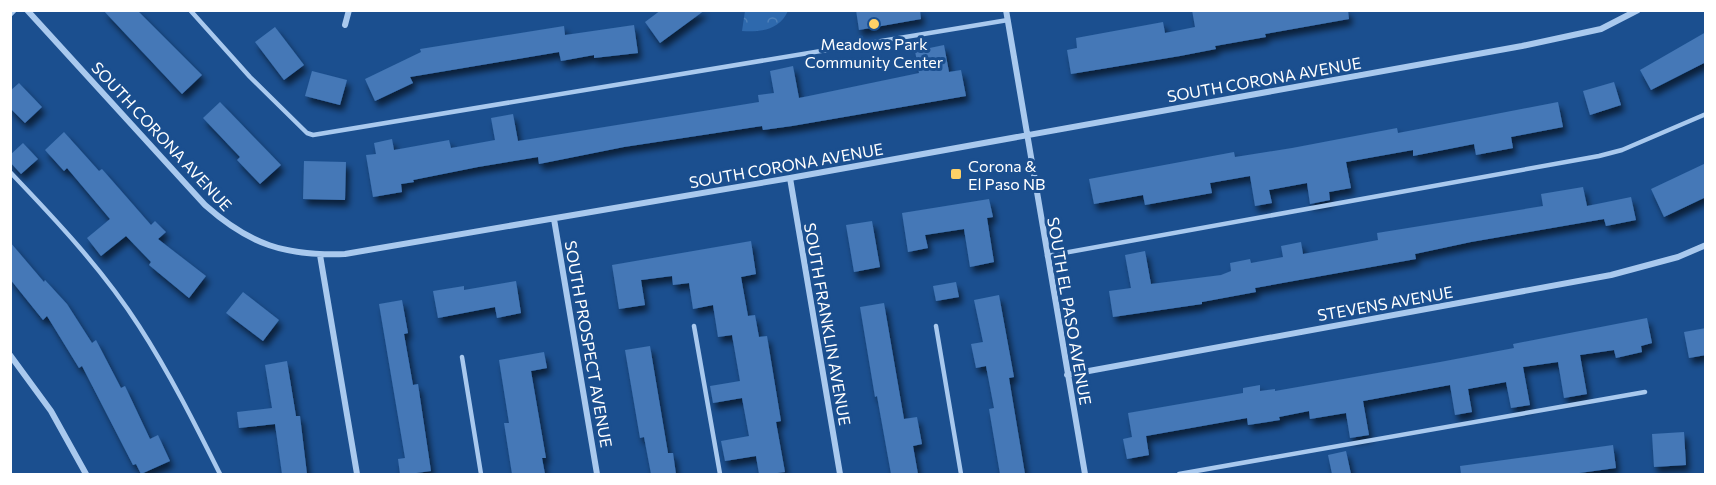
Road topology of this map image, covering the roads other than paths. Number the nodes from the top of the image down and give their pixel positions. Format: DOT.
graph roads {
  1 [pos="14,10"];
  2 [pos="27,10"];
  3 [pos="190,10"];
  4 [pos="350,10"];
  5 [pos="1006,10"];
  6 [pos="1638,10"];
  7 [pos="10,14"];
  8 [pos="1008,20"];
  9 [pos="345,25"];
  10 [pos="1706,114"];
  11 [pos="1027,136"];
  12 [pos="10,172"];
  13 [pos="790,178"];
  14 [pos="554,219"];
  15 [pos="1706,245"];
  16 [pos="320,255"];
  17 [pos="1047,256"];
  18 [pos="936,326"];
  19 [pos="694,327"];
  20 [pos="10,355"];
  21 [pos="462,357"];
  22 [pos="1067,375"];
  23 [pos="1645,392"];
  24 [pos="86,474"];
  25 [pos="220,474"];
  26 [pos="357,474"];
  27 [pos="481,474"];
  28 [pos="597,474"];
  29 [pos="720,474"];
  30 [pos="840,474"];
  31 [pos="961,474"];
  32 [pos="1085,474"];
  33 [pos="1179,474"];
  1 -- 7 [label="street"];
  2 -- 16 [label="street, SOUTH CORONA AVENUE"];
  3 -- 8 [label="lane"];
  4 -- 9 [label="street"];
  5 -- 8 [label="street, SOUTH EL PASO AVENUE"];
  6 -- 11 [label="street, SOUTH CORONA AVENUE"];
  8 -- 11 [label="street, SOUTH EL PASO AVENUE"];
  10 -- 17 [label="lane"];
  11 -- 13 [label="street, SOUTH CORONA AVENUE"];
  11 -- 17 [label="street, SOUTH EL PASO AVENUE"];
  12 -- 25 [label="lane"];
  13 -- 14 [label="street, SOUTH CORONA AVENUE"];
  13 -- 30 [label="street, SOUTH FRANKLIN AVENUE"];
  14 -- 16 [label="street, SOUTH CORONA AVENUE"];
  14 -- 28 [label="street, SOUTH PROSPECT AVENUE"];
  15 -- 22 [label="street, STEVENS AVENUE"];
  16 -- 26 [label="street"];
  17 -- 22 [label="street, SOUTH EL PASO AVENUE"];
  18 -- 31 [label="lane"];
  19 -- 29 [label="lane"];
  20 -- 24 [label="street"];
  21 -- 27 [label="lane"];
  22 -- 32 [label="street, SOUTH EL PASO AVENUE"];
  23 -- 33 [label="lane"];
}
